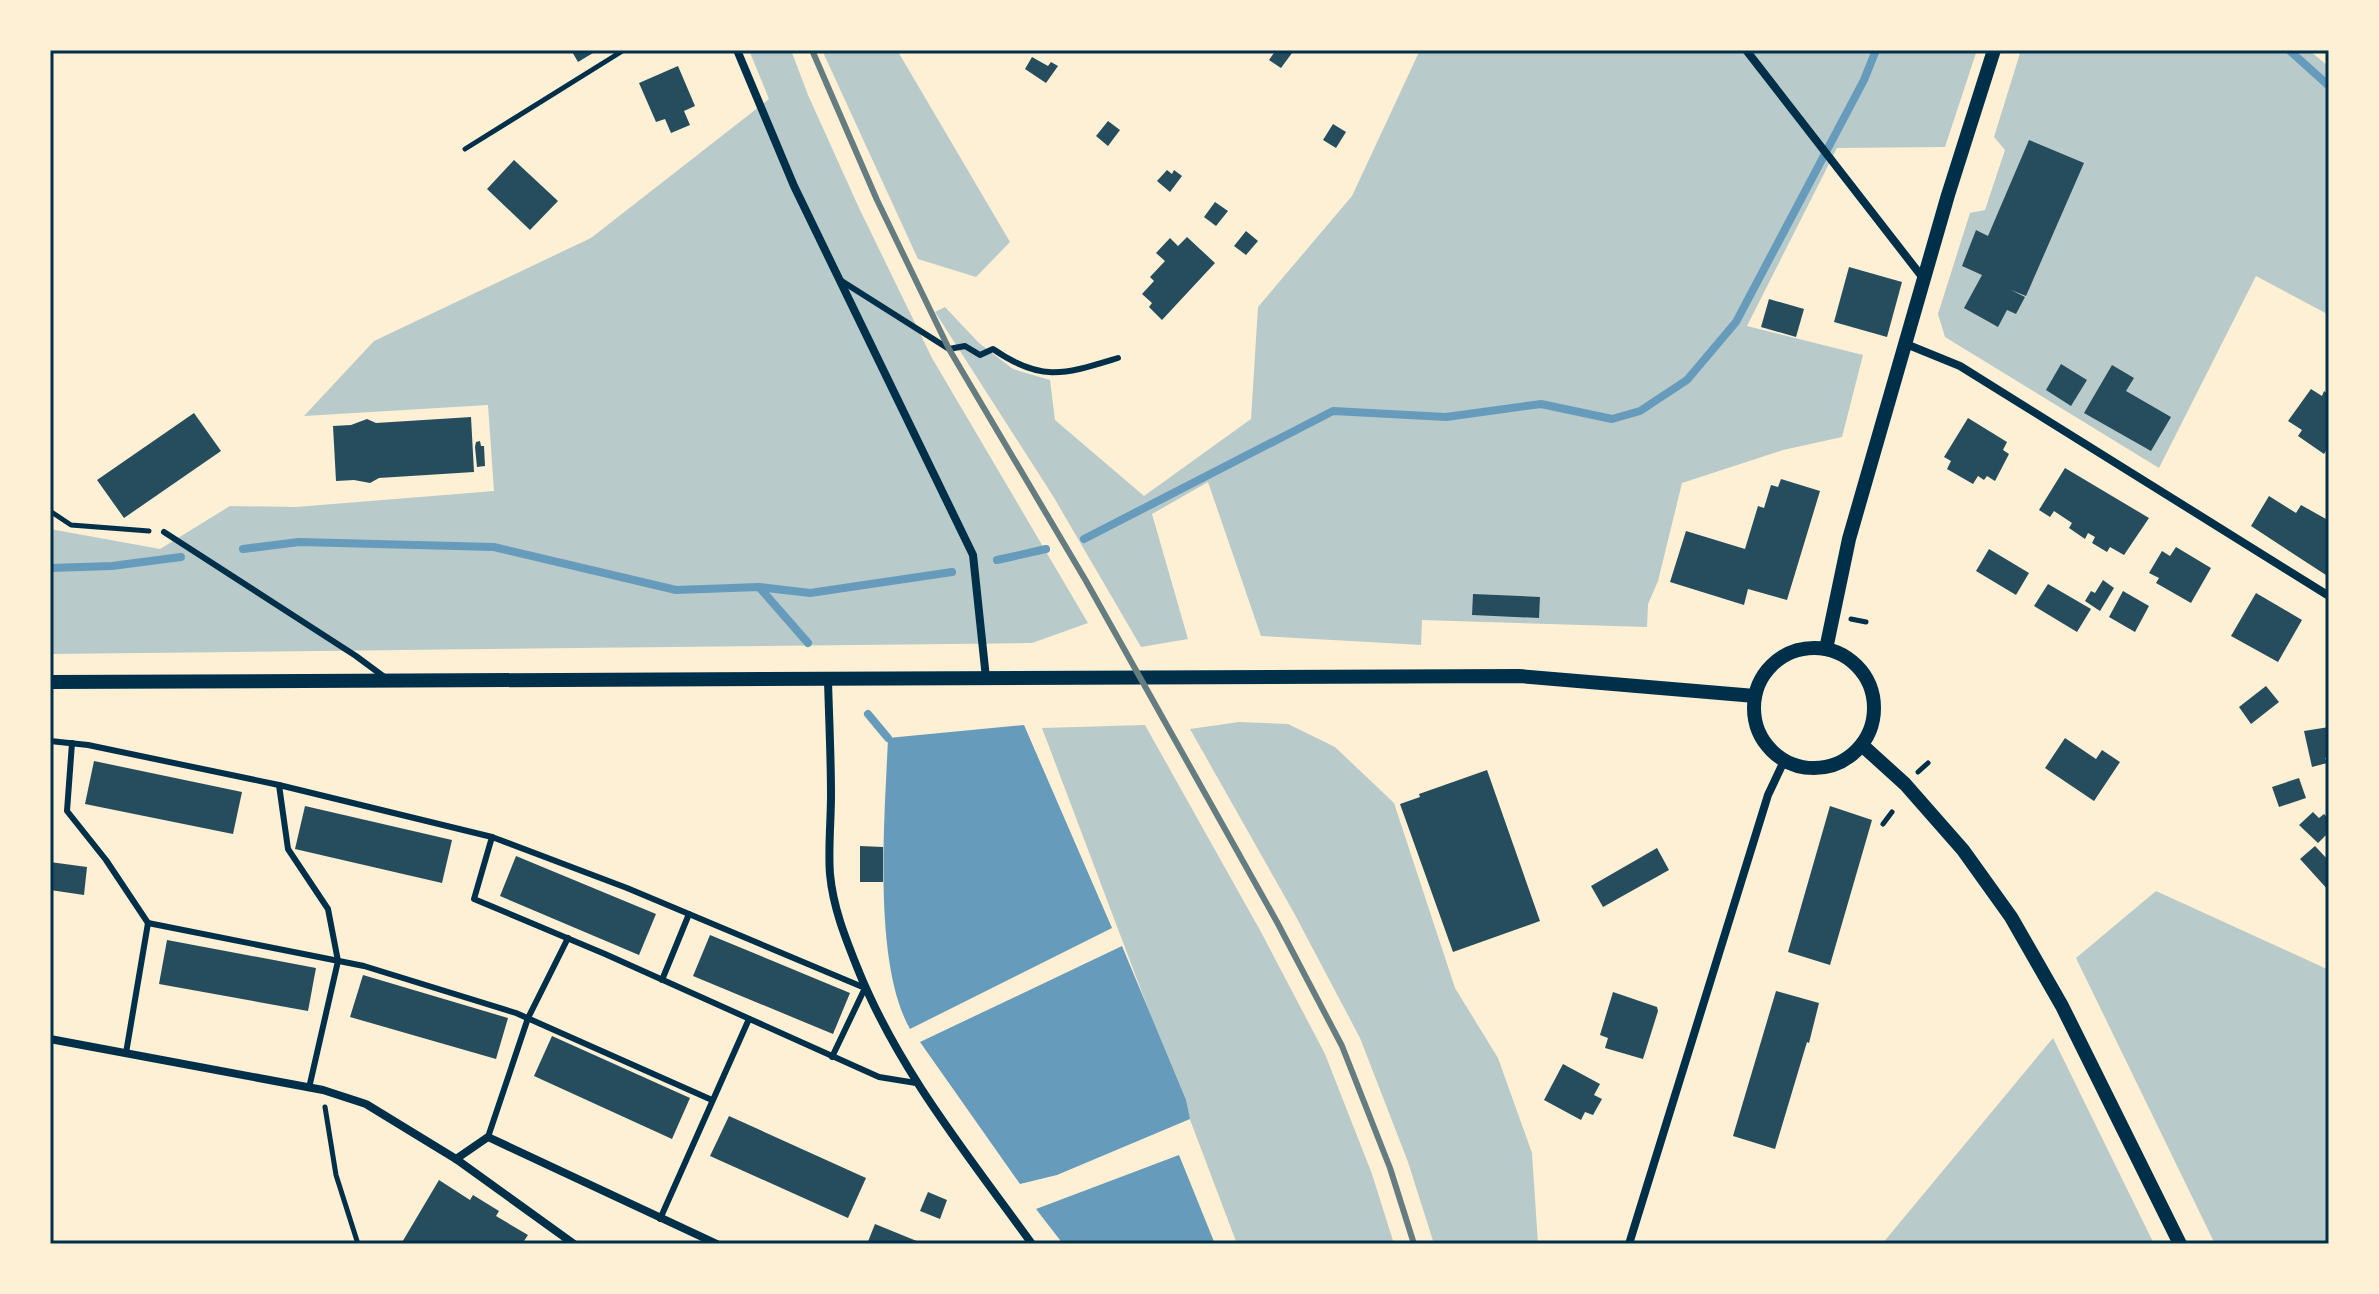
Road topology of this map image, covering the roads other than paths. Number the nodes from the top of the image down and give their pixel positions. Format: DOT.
graph roads {
  1 [pos="737,50"];
  2 [pos="1746,50"];
  3 [pos="1994,50"];
  4 [pos="1923,279"];
  5 [pos="840,280"];
  6 [pos="1906,344"];
  7 [pos="1118,358"];
  8 [pos="164,532"];
  9 [pos="2329,596"];
  10 [pos="1826,649"];
  11 [pos="986,678"];
  12 [pos="828,680"];
  13 [pos="389,681"];
  14 [pos="50,682"];
  15 [pos="1755,696"];
  16 [pos="50,741"];
  17 [pos="72,743"];
  18 [pos="1863,746"];
  19 [pos="1784,761"];
  20 [pos="279,785"];
  21 [pos="492,837"];
  22 [pos="689,914"];
  23 [pos="148,923"];
  24 [pos="568,938"];
  25 [pos="338,961"];
  26 [pos="662,980"];
  27 [pos="865,988"];
  28 [pos="528,1018"];
  29 [pos="749,1019"];
  30 [pos="50,1039"];
  31 [pos="126,1053"];
  32 [pos="832,1057"];
  33 [pos="916,1083"];
  34 [pos="309,1088"];
  35 [pos="712,1100"];
  36 [pos="488,1137"];
  37 [pos="456,1159"];
  38 [pos="660,1219"];
  39 [pos="574,1244"];
  40 [pos="716,1244"];
  41 [pos="1032,1244"];
  42 [pos="1629,1244"];
  43 [pos="2180,1244"];
  1 -- 5 [label="street"];
  2 -- 4 [label="street"];
  3 -- 4 [label="street"];
  4 -- 6 [label="street"];
  5 -- 7 [label="lane"];
  5 -- 11 [label="street"];
  6 -- 9 [label="street"];
  6 -- 10 [label="street"];
  8 -- 13 [label="lane"];
  10 -- 15 [label="street"];
  10 -- 18 [label="street"];
  11 -- 12 [label="street"];
  11 -- 15 [label="street"];
  12 -- 13 [label="street"];
  12 -- 27 [label="street"];
  13 -- 14 [label="street"];
  15 -- 19 [label="street"];
  16 -- 17 [label="lane"];
  17 -- 20 [label="lane"];
  17 -- 23 [label="lane"];
  18 -- 19 [label="street"];
  18 -- 43 [label="street"];
  19 -- 42 [label="street"];
  20 -- 21 [label="lane"];
  20 -- 25 [label="lane"];
  21 -- 22 [label="lane"];
  21 -- 24 [label="lane"];
  22 -- 26 [label="lane"];
  22 -- 27 [label="lane"];
  23 -- 25 [label="lane"];
  23 -- 31 [label="lane"];
  24 -- 26 [label="lane"];
  24 -- 28 [label="lane"];
  25 -- 28 [label="lane"];
  25 -- 34 [label="lane"];
  26 -- 29 [label="lane"];
  27 -- 32 [label="lane"];
  27 -- 33 [label="street"];
  28 -- 35 [label="lane"];
  28 -- 36 [label="lane"];
  29 -- 32 [label="lane"];
  29 -- 35 [label="lane"];
  30 -- 31 [label="street"];
  31 -- 34 [label="street"];
  32 -- 33 [label="lane"];
  33 -- 41 [label="street"];
  34 -- 37 [label="street"];
  35 -- 38 [label="lane"];
  36 -- 37 [label="street"];
  36 -- 38 [label="street"];
  37 -- 39 [label="street"];
  38 -- 40 [label="street"];
}
